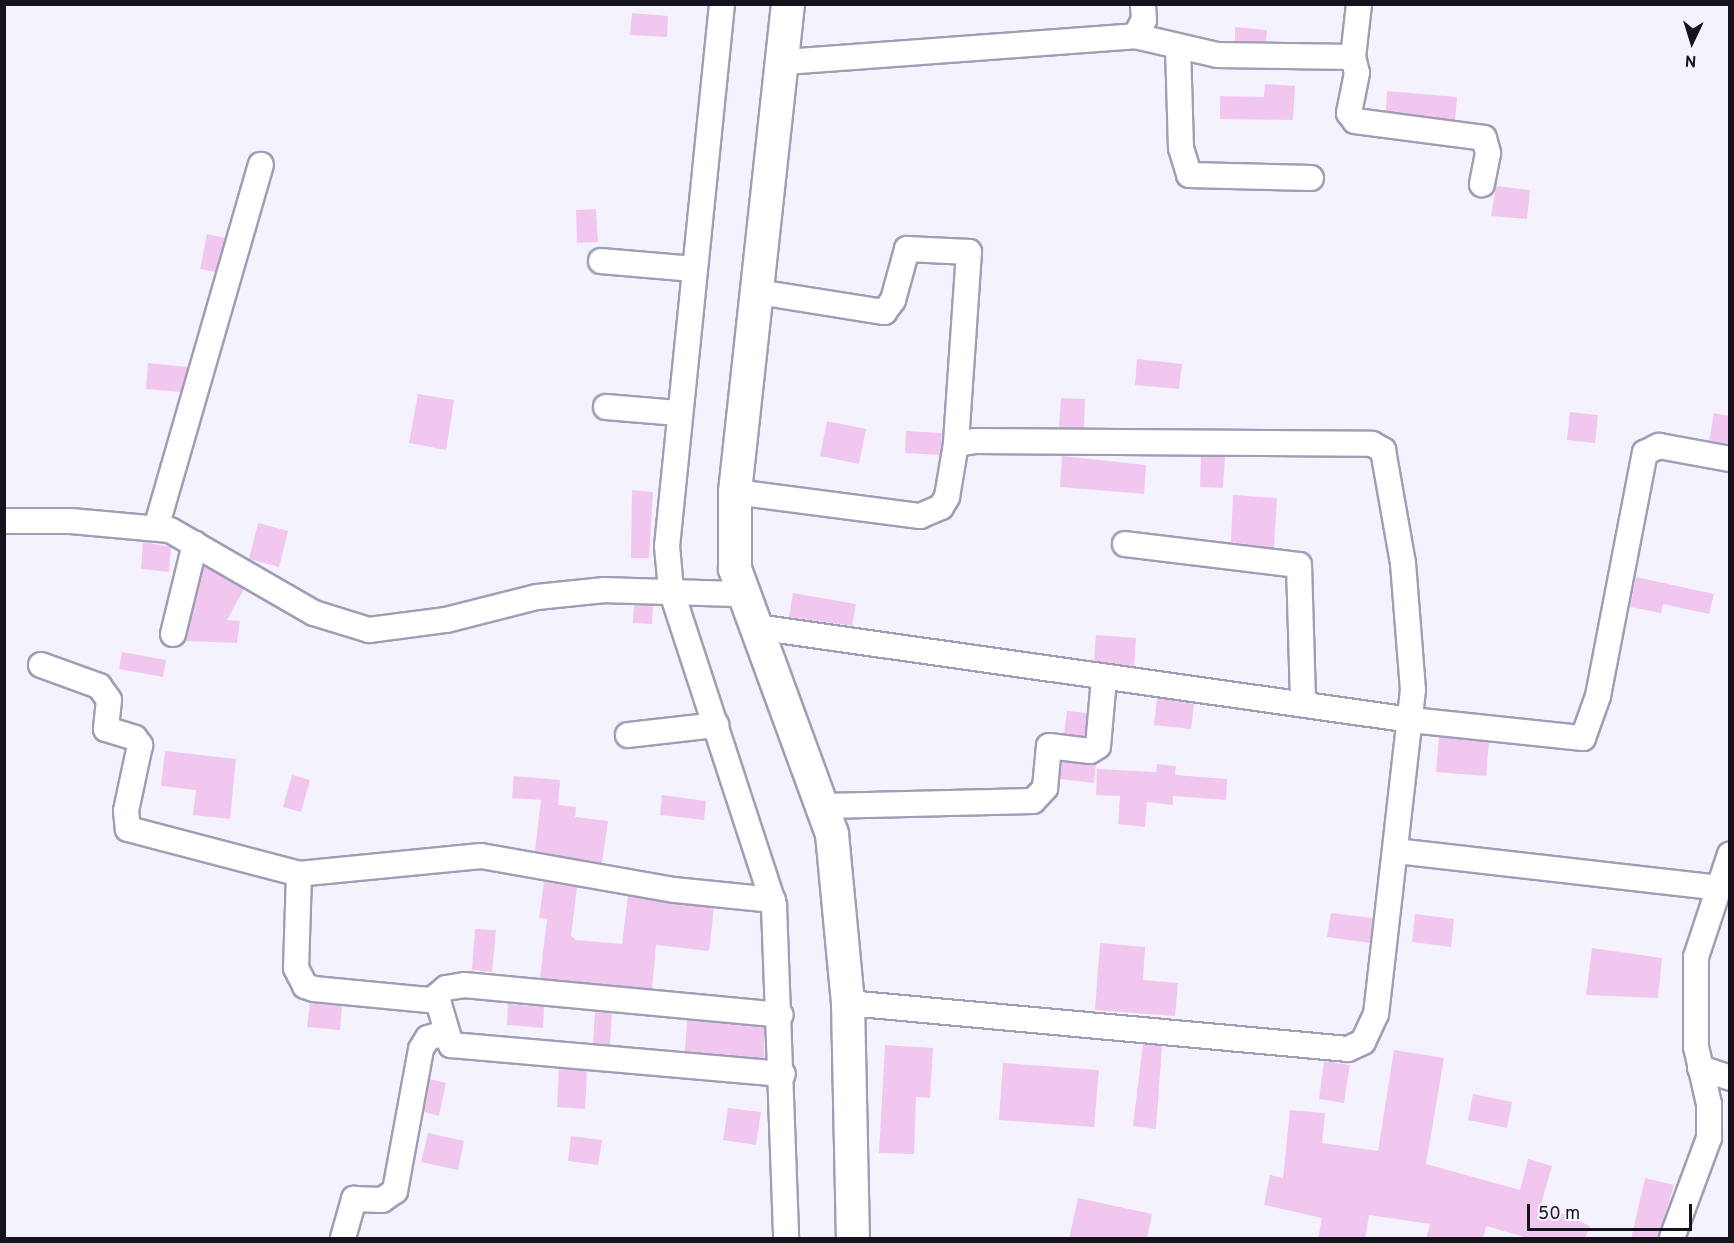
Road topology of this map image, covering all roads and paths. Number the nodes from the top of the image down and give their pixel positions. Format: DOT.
graph roads {
  1 [pos="722,4"];
  2 [pos="788,4"];
  3 [pos="1143,4"];
  4 [pos="1359,4"];
  5 [pos="1135,36"];
  6 [pos="1178,47"];
  7 [pos="1353,57"];
  8 [pos="785,62"];
  9 [pos="261,165"];
  10 [pos="1311,178"];
  11 [pos="1482,184"];
  12 [pos="601,261"];
  13 [pos="694,269"];
  14 [pos="758,292"];
  15 [pos="606,407"];
  16 [pos="678,413"];
  17 [pos="956,444"];
  18 [pos="1730,459"];
  19 [pos="735,492"];
  20 [pos="4,521"];
  21 [pos="156,528"];
  22 [pos="195,543"];
  23 [pos="1125,544"];
  24 [pos="687,593"];
  25 [pos="741,594"];
  26 [pos="756,627"];
  27 [pos="173,634"];
  28 [pos="41,665"];
  29 [pos="1104,678"];
  30 [pos="1303,703"];
  31 [pos="1411,720"];
  32 [pos="716,725"];
  33 [pos="628,735"];
  34 [pos="825,806"];
  35 [pos="1396,851"];
  36 [pos="1730,854"];
  37 [pos="299,874"];
  38 [pos="1714,887"];
  39 [pos="773,900"];
  40 [pos="433,999"];
  41 [pos="848,1003"];
  42 [pos="781,1015"];
  43 [pos="444,1034"];
  44 [pos="1700,1068"];
  45 [pos="783,1074"];
  46 [pos="1730,1078"];
  47 [pos="343,1239"];
  48 [pos="786,1239"];
  49 [pos="853,1239"];
  50 [pos="1672,1239"];
  1 -- 13 [label="street"];
  2 -- 8 [label="main road"];
  3 -- 5 [label="street"];
  4 -- 7 [label="street"];
  5 -- 6 [label="street"];
  5 -- 8 [label="street"];
  6 -- 7 [label="street"];
  6 -- 10 [label="street"];
  7 -- 11 [label="street"];
  8 -- 14 [label="main road"];
  9 -- 21 [label="street"];
  12 -- 13 [label="street"];
  13 -- 16 [label="street"];
  14 -- 17 [label="street"];
  14 -- 19 [label="main road"];
  15 -- 16 [label="street"];
  16 -- 24 [label="street"];
  17 -- 19 [label="street"];
  17 -- 31 [label="street"];
  18 -- 31 [label="street"];
  19 -- 25 [label="main road"];
  20 -- 21 [label="street"];
  21 -- 22 [label="street"];
  22 -- 24 [label="street"];
  22 -- 27 [label="street"];
  23 -- 30 [label="street"];
  24 -- 25 [label="street"];
  24 -- 32 [label="street"];
  25 -- 26 [label="main road"];
  26 -- 29 [label="street"];
  26 -- 34 [label="main road"];
  28 -- 37 [label="street"];
  29 -- 30 [label="street"];
  29 -- 34 [label="street"];
  30 -- 31 [label="street"];
  31 -- 35 [label="street"];
  32 -- 33 [label="street"];
  32 -- 39 [label="street"];
  34 -- 41 [label="main road"];
  35 -- 38 [label="street"];
  35 -- 41 [label="street"];
  36 -- 38 [label="street"];
  37 -- 39 [label="street"];
  37 -- 40 [label="street"];
  38 -- 44 [label="street"];
  39 -- 42 [label="street"];
  40 -- 42 [label="street"];
  40 -- 43 [label="street"];
  41 -- 49 [label="main road"];
  42 -- 45 [label="street"];
  43 -- 45 [label="street"];
  43 -- 47 [label="street"];
  44 -- 46 [label="street"];
  44 -- 50 [label="street"];
  45 -- 48 [label="street"];
}
